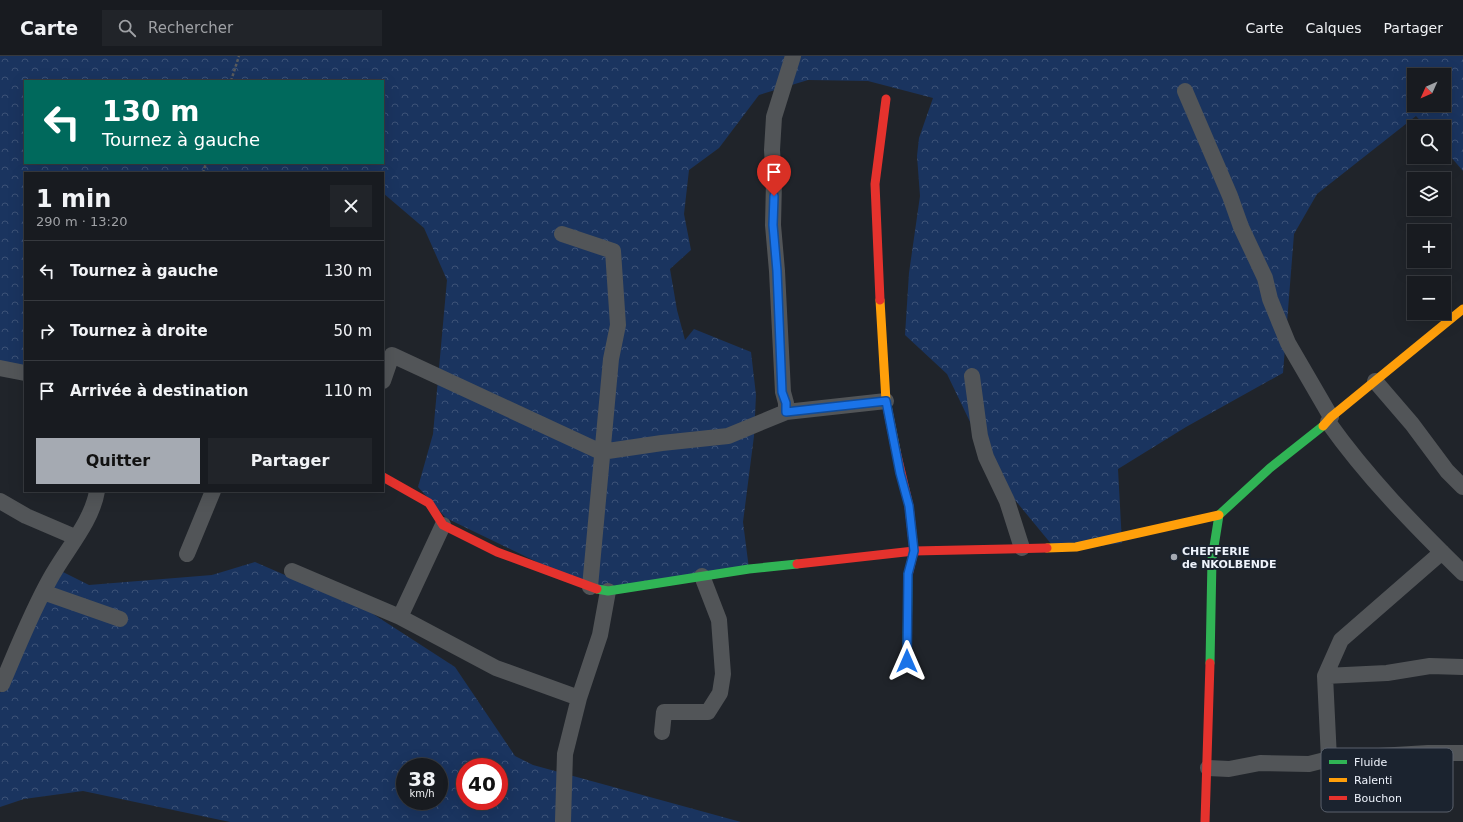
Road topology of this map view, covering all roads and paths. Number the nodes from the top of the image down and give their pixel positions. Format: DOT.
graph roads {
  1 [pos="239,56"];
  2 [pos="793,56"];
  3 [pos="231,80"];
  4 [pos="1185,91"];
  5 [pos="886,99"];
  6 [pos="562,234"];
  7 [pos="1463,309"];
  8 [pos="0,368"];
  9 [pos="24,373"];
  10 [pos="972,376"];
  11 [pos="384,378"];
  12 [pos="1375,381"];
  13 [pos="886,401"];
  14 [pos="786,412"];
  15 [pos="1329,419"];
  16 [pos="602,452"];
  17 [pos="384,478"];
  18 [pos="1463,487"];
  19 [pos="97,492"];
  20 [pos="213,492"];
  21 [pos="0,501"];
  22 [pos="1219,515"];
  23 [pos="443,525"];
  24 [pos="75,537"];
  25 [pos="1022,548"];
  26 [pos="914,551"];
  27 [pos="1442,552"];
  28 [pos="187,554"];
  29 [pos="292,571"];
  30 [pos="1463,573"];
  31 [pos="702,576"];
  32 [pos="590,587"];
  33 [pos="608,591"];
  34 [pos="43,592"];
  35 [pos="400,616"];
  36 [pos="120,619"];
  37 [pos="907,661"];
  38 [pos="1463,667"];
  39 [pos="1325,676"];
  40 [pos="2,684"];
  41 [pos="579,698"];
  42 [pos="662,732"];
  43 [pos="1329,748"];
  44 [pos="1453,752"];
  45 [pos="1463,752"];
  46 [pos="1321,761"];
  47 [pos="1208,768"];
  48 [pos="562,821"];
  49 [pos="1205,822"];
  1 -- 3 [label="path"];
  2 -- 14 [label="street"];
  4 -- 15 [label="street"];
  5 -- 13 [label="street"];
  6 -- 16 [label="street"];
  7 -- 12 [label="street"];
  8 -- 9 [label="street"];
  10 -- 25 [label="street"];
  11 -- 16 [label="street"];
  12 -- 15 [label="street"];
  12 -- 18 [label="street"];
  13 -- 14 [label="street"];
  13 -- 26 [label="street"];
  14 -- 16 [label="street"];
  15 -- 22 [label="street"];
  15 -- 27 [label="street"];
  16 -- 32 [label="street"];
  17 -- 23 [label="street"];
  19 -- 24 [label="street"];
  20 -- 28 [label="street"];
  21 -- 24 [label="street"];
  22 -- 25 [label="street"];
  22 -- 47 [label="street"];
  23 -- 32 [label="street"];
  23 -- 35 [label="street"];
  24 -- 34 [label="street"];
  25 -- 26 [label="street"];
  26 -- 31 [label="street"];
  26 -- 37 [label="street"];
  27 -- 30 [label="street"];
  27 -- 39 [label="street"];
  29 -- 35 [label="street"];
  31 -- 33 [label="street"];
  31 -- 42 [label="street"];
  32 -- 33 [label="street"];
  33 -- 41 [label="street"];
  34 -- 36 [label="street"];
  34 -- 40 [label="street"];
  35 -- 41 [label="street"];
  38 -- 39 [label="street"];
  39 -- 43 [label="street"];
  41 -- 48 [label="street"];
  44 -- 45 [label="street"];
  46 -- 47 [label="street"];
  47 -- 49 [label="street"];
}
